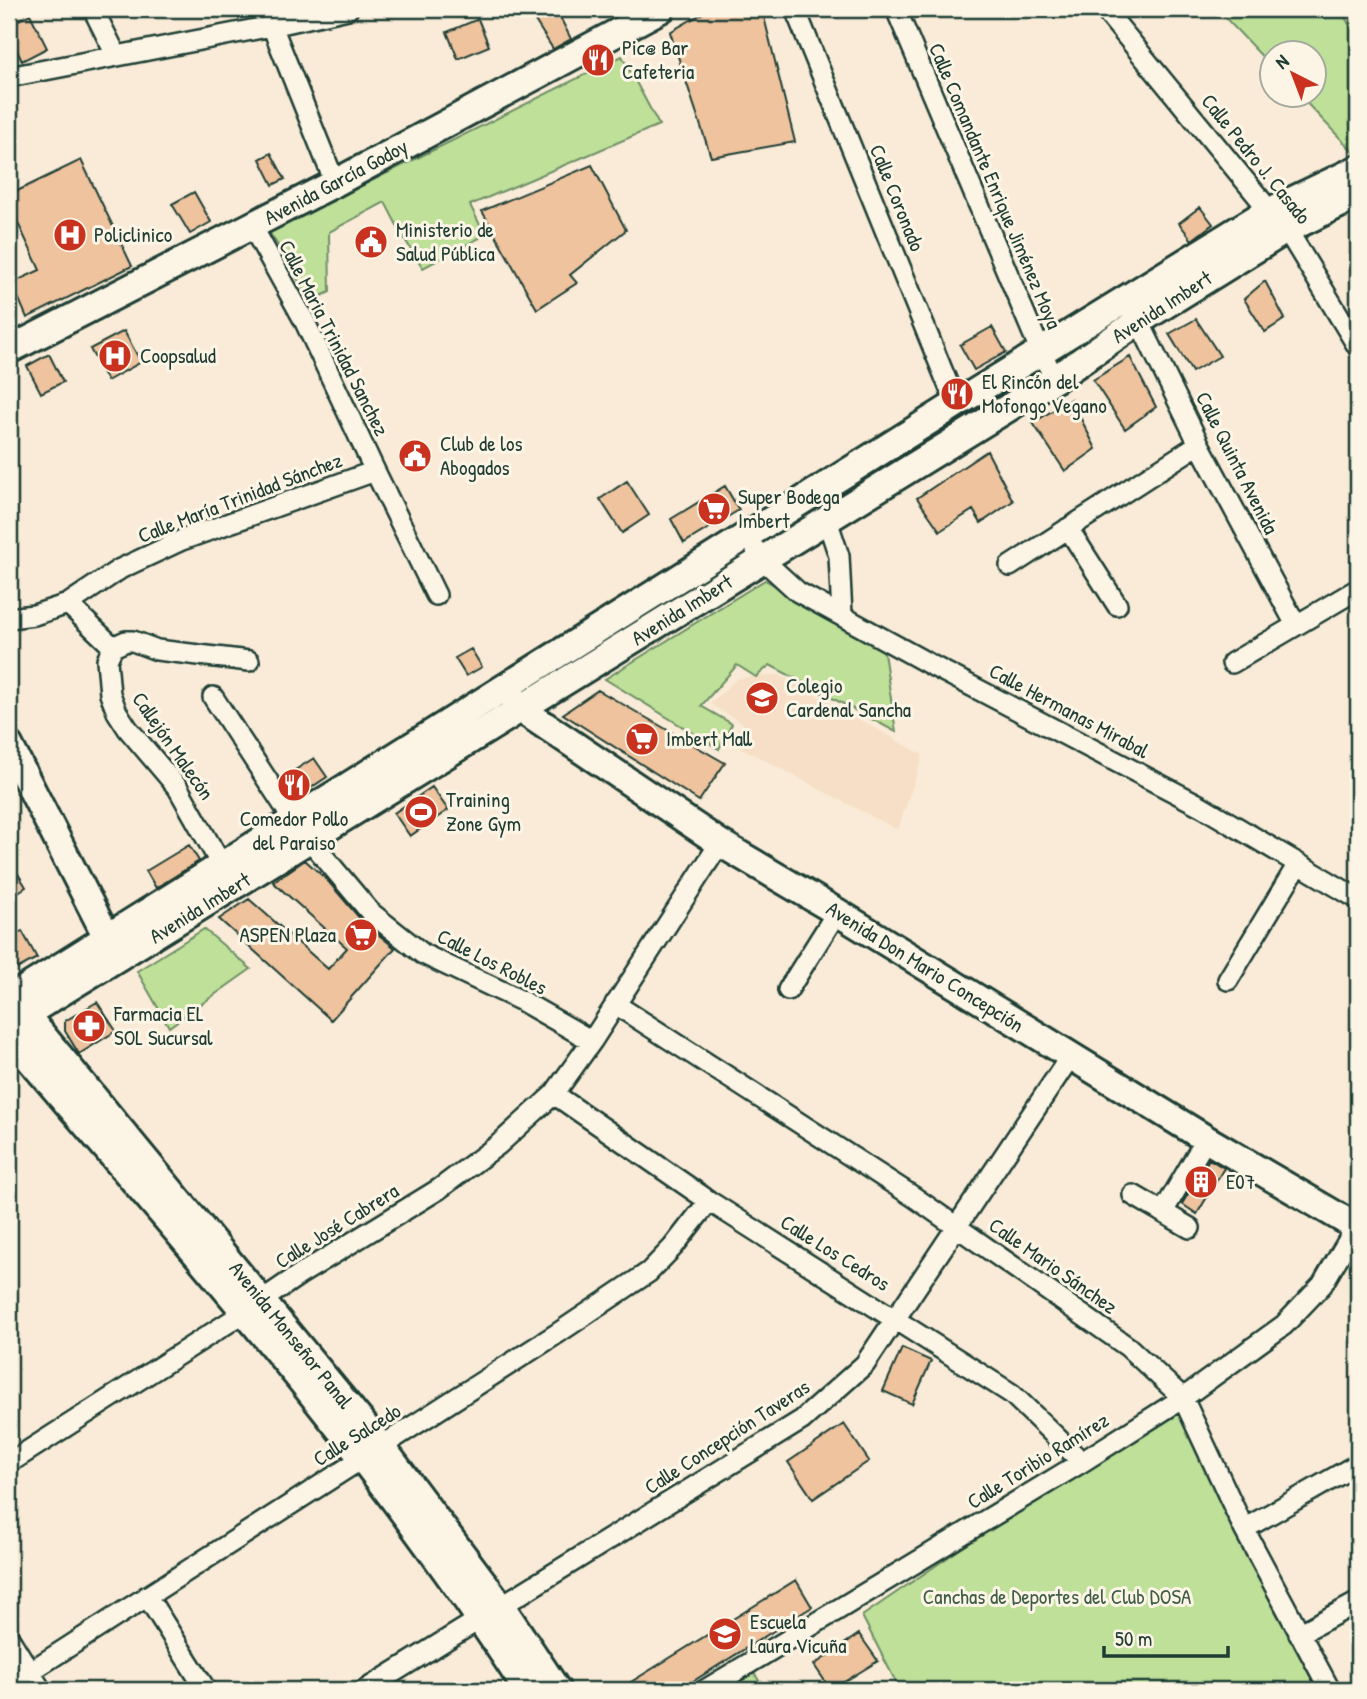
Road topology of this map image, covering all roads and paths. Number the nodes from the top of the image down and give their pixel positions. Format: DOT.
graph roads {
  1 [pos="93,9"];
  2 [pos="348,9"];
  3 [pos="661,9"];
  4 [pos="795,9"];
  5 [pos="896,9"];
  6 [pos="1104,9"];
  7 [pos="320,12"];
  8 [pos="272,26"];
  9 [pos="116,55"];
  10 [pos="9,77"];
  11 [pos="1358,169"];
  12 [pos="335,183"];
  13 [pos="1358,195"];
  14 [pos="1278,220"];
  15 [pos="252,226"];
  16 [pos="1134,310"];
  17 [pos="1358,347"];
  18 [pos="9,350"];
  19 [pos="1041,354"];
  20 [pos="1055,379"];
  21 [pos="956,404"];
  22 [pos="1199,444"];
  23 [pos="375,471"];
  24 [pos="827,520"];
  25 [pos="1068,528"];
  26 [pos="747,537"];
  27 [pos="763,560"];
  28 [pos="1010,566"];
  29 [pos="1358,589"];
  30 [pos="436,595"];
  31 [pos="68,604"];
  32 [pos="1117,605"];
  33 [pos="842,615"];
  34 [pos="9,618"];
  35 [pos="1296,625"];
  36 [pos="113,647"];
  37 [pos="249,662"];
  38 [pos="1232,663"];
  39 [pos="505,688"];
  40 [pos="213,697"];
  41 [pos="521,710"];
  42 [pos="9,745"];
  43 [pos="302,831"];
  44 [pos="720,843"];
  45 [pos="1298,864"];
  46 [pos="222,866"];
  47 [pos="1358,899"];
  48 [pos="836,912"];
  49 [pos="112,948"];
  50 [pos="1228,980"];
  51 [pos="788,990"];
  52 [pos="615,1004"];
  53 [pos="13,1006"];
  54 [pos="9,1035"];
  55 [pos="592,1041"];
  56 [pos="1070,1057"];
  57 [pos="554,1094"];
  58 [pos="1206,1139"];
  59 [pos="1133,1195"];
  60 [pos="709,1201"];
  61 [pos="1163,1212"];
  62 [pos="957,1227"];
  63 [pos="1190,1228"];
  64 [pos="1357,1228"];
  65 [pos="254,1306"];
  66 [pos="895,1318"];
  67 [pos="1183,1398"];
  68 [pos="372,1452"];
  69 [pos="1082,1462"];
  70 [pos="9,1463"];
  71 [pos="1358,1464"];
  72 [pos="1244,1528"];
  73 [pos="148,1596"];
  74 [pos="1358,1602"];
  75 [pos="491,1613"];
  76 [pos="1299,1634"];
  77 [pos="9,1638"];
  78 [pos="30,1672"];
  79 [pos="9,1685"];
  80 [pos="41,1690"];
  81 [pos="206,1690"];
  82 [pos="365,1690"];
  83 [pos="527,1690"];
  84 [pos="557,1690"];
  85 [pos="705,1690"];
  86 [pos="1330,1690"];
  1 -- 9 [label="street"];
  2 -- 7 [label="street"];
  3 -- 12 [label="main road, Avenida García Godoy"];
  4 -- 21 [label="street, Calle Coronado"];
  5 -- 19 [label="street, Calle Comandante Enrique Jiménez Moya"];
  6 -- 14 [label="street, Calle Pedro J. Casado"];
  7 -- 8 [label="street"];
  8 -- 9 [label="street"];
  8 -- 12 [label="street"];
  9 -- 10 [label="street"];
  11 -- 14 [label="main road, Avenida Imbert"];
  12 -- 15 [label="main road, Avenida García Godoy"];
  13 -- 14 [label="main road, Avenida Imbert"];
  14 -- 16 [label="main road, Avenida Imbert"];
  14 -- 17 [label="street, Calle Pedro J. Casado"];
  15 -- 18 [label="main road, Avenida García Godoy"];
  15 -- 23 [label="street, Calle Maria Trinidad Sanchez"];
  16 -- 19 [label="main road, Avenida Imbert"];
  16 -- 20 [label="main road, Avenida Imbert"];
  16 -- 22 [label="street, Calle Quinta Avenida"];
  19 -- 20 [label="street, Calle Comandante Enrique Jiménez Moya"];
  19 -- 21 [label="main road, Avenida Imbert"];
  20 -- 24 [label="main road, Avenida Imbert"];
  21 -- 26 [label="main road, Avenida Imbert"];
  22 -- 25 [label="street"];
  22 -- 35 [label="street, Calle Quinta Avenida"];
  23 -- 30 [label="street, Calle Maria Trinidad Sanchez"];
  23 -- 31 [label="street, Calle María Trinidad Sánchez"];
  24 -- 27 [label="main road, Avenida Imbert"];
  24 -- 33 [label="street"];
  25 -- 28 [label="street"];
  25 -- 32 [label="street"];
  26 -- 27 [label="street, Calle Hermanas Mirabal"];
  26 -- 39 [label="main road, Avenida Imbert"];
  27 -- 33 [label="street, Calle Hermanas Mirabal"];
  27 -- 41 [label="main road, Avenida Imbert"];
  29 -- 35 [label="street"];
  31 -- 34 [label="street, Calle María Trinidad Sánchez"];
  31 -- 36 [label="street"];
  33 -- 45 [label="street, Calle Hermanas Mirabal"];
  35 -- 38 [label="street"];
  36 -- 37 [label="street"];
  36 -- 46 [label="street, Callejón Malecón"];
  39 -- 41 [label="main road, Avenida Don Mario Concepción"];
  39 -- 43 [label="main road, Avenida Imbert"];
  40 -- 43 [label="street, Calle Los Robles"];
  41 -- 43 [label="main road, Avenida Imbert"];
  41 -- 44 [label="main road, Avenida Don Mario Concepción"];
  42 -- 49 [label="main road"];
  43 -- 46 [label="main road, Avenida Imbert"];
  43 -- 49 [label="main road, Avenida Imbert"];
  43 -- 55 [label="street, Calle Los Robles"];
  44 -- 48 [label="main road, Avenida Don Mario Concepción"];
  44 -- 52 [label="street, Calle José Cabrera"];
  45 -- 47 [label="street, Calle Hermanas Mirabal"];
  45 -- 50 [label="street"];
  46 -- 49 [label="main road, Avenida Imbert"];
  48 -- 51 [label="street"];
  48 -- 56 [label="main road, Avenida Don Mario Concepción"];
  49 -- 53 [label="main road, Avenida Imbert"];
  52 -- 55 [label="street, Calle José Cabrera"];
  52 -- 62 [label="street, Calle Mario Sánchez"];
  53 -- 65 [label="main road, Avenida Monseñor Panal"];
  54 -- 65 [label="main road, Avenida Monseñor Panal"];
  55 -- 57 [label="street, Calle José Cabrera"];
  56 -- 58 [label="main road, Avenida Don Mario Concepción"];
  56 -- 62 [label="street, Calle Concepción Taveras"];
  57 -- 60 [label="street, Calle Los Cedros"];
  57 -- 65 [label="street, Calle José Cabrera"];
  58 -- 61 [label="street"];
  58 -- 64 [label="main road, Avenida Don Mario Concepción"];
  59 -- 61 [label="street"];
  60 -- 66 [label="street, Calle Los Cedros"];
  60 -- 68 [label="street, Calle Salcedo"];
  61 -- 63 [label="street"];
  62 -- 66 [label="street, Calle Concepción Taveras"];
  62 -- 67 [label="street, Calle Mario Sánchez"];
  64 -- 67 [label="street, Calle Toribio Ramírez"];
  65 -- 68 [label="main road, Avenida Monseñor Panal"];
  65 -- 70 [label="street, Calle José Cabrera"];
  66 -- 69 [label="street, Calle Los Cedros"];
  66 -- 75 [label="street, Calle Concepción Taveras"];
  67 -- 69 [label="street, Calle Toribio Ramírez"];
  67 -- 72 [label="street, Calle Mario Sánchez"];
  68 -- 73 [label="street, Calle Salcedo"];
  68 -- 75 [label="main road, Avenida Monseñor Panal"];
  69 -- 85 [label="street, Calle Toribio Ramírez"];
  71 -- 72 [label="street"];
  72 -- 76 [label="street, Calle Mario Sánchez"];
  73 -- 78 [label="street, Calle Salcedo"];
  73 -- 81 [label="street"];
  74 -- 76 [label="street"];
  75 -- 82 [label="street, Calle Concepción Taveras"];
  75 -- 83 [label="main road, Avenida Monseñor Panal"];
  75 -- 84 [label="main road, Avenida Monseñor Panal"];
  76 -- 86 [label="street, Calle Mario Sánchez"];
  77 -- 78 [label="street"];
  78 -- 79 [label="street, Calle Salcedo"];
  78 -- 80 [label="street"];
}
